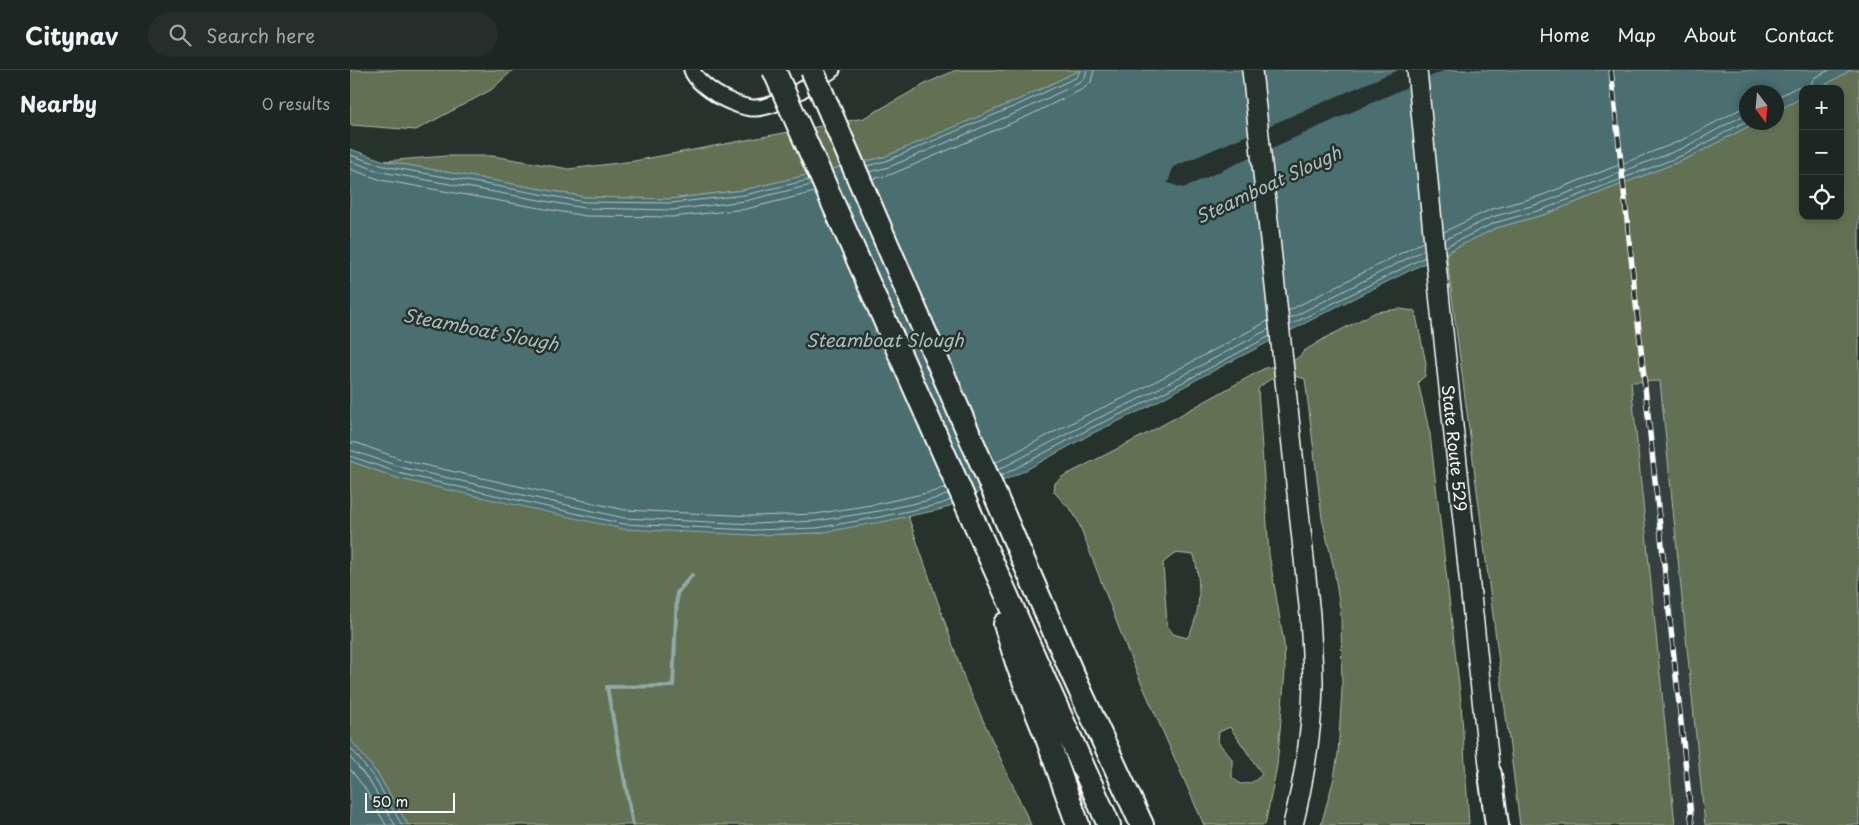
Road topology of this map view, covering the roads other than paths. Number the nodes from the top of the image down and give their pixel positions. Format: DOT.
graph roads {
  1 [pos="692,70"];
  2 [pos="774,70"];
  3 [pos="812,70"];
  4 [pos="832,70"];
  5 [pos="1252,70"];
  6 [pos="1417,70"];
  7 [pos="991,560"];
  8 [pos="1490,774"];
  9 [pos="1078,825"];
  10 [pos="1109,825"];
  11 [pos="1142,825"];
  12 [pos="1293,825"];
  13 [pos="1497,825"];
  14 [pos="1502,825"];
  1 -- 4 [label="lane"];
  2 -- 7 [label="highway, bridge"];
  3 -- 11 [label="highway, bridge"];
  5 -- 12 [label="main road"];
  6 -- 8 [label="main road, State Route 529"];
  7 -- 9 [label="highway"];
  7 -- 10 [label="highway"];
  8 -- 13 [label="highway"];
  8 -- 14 [label="main road, State Route 529"];
}
